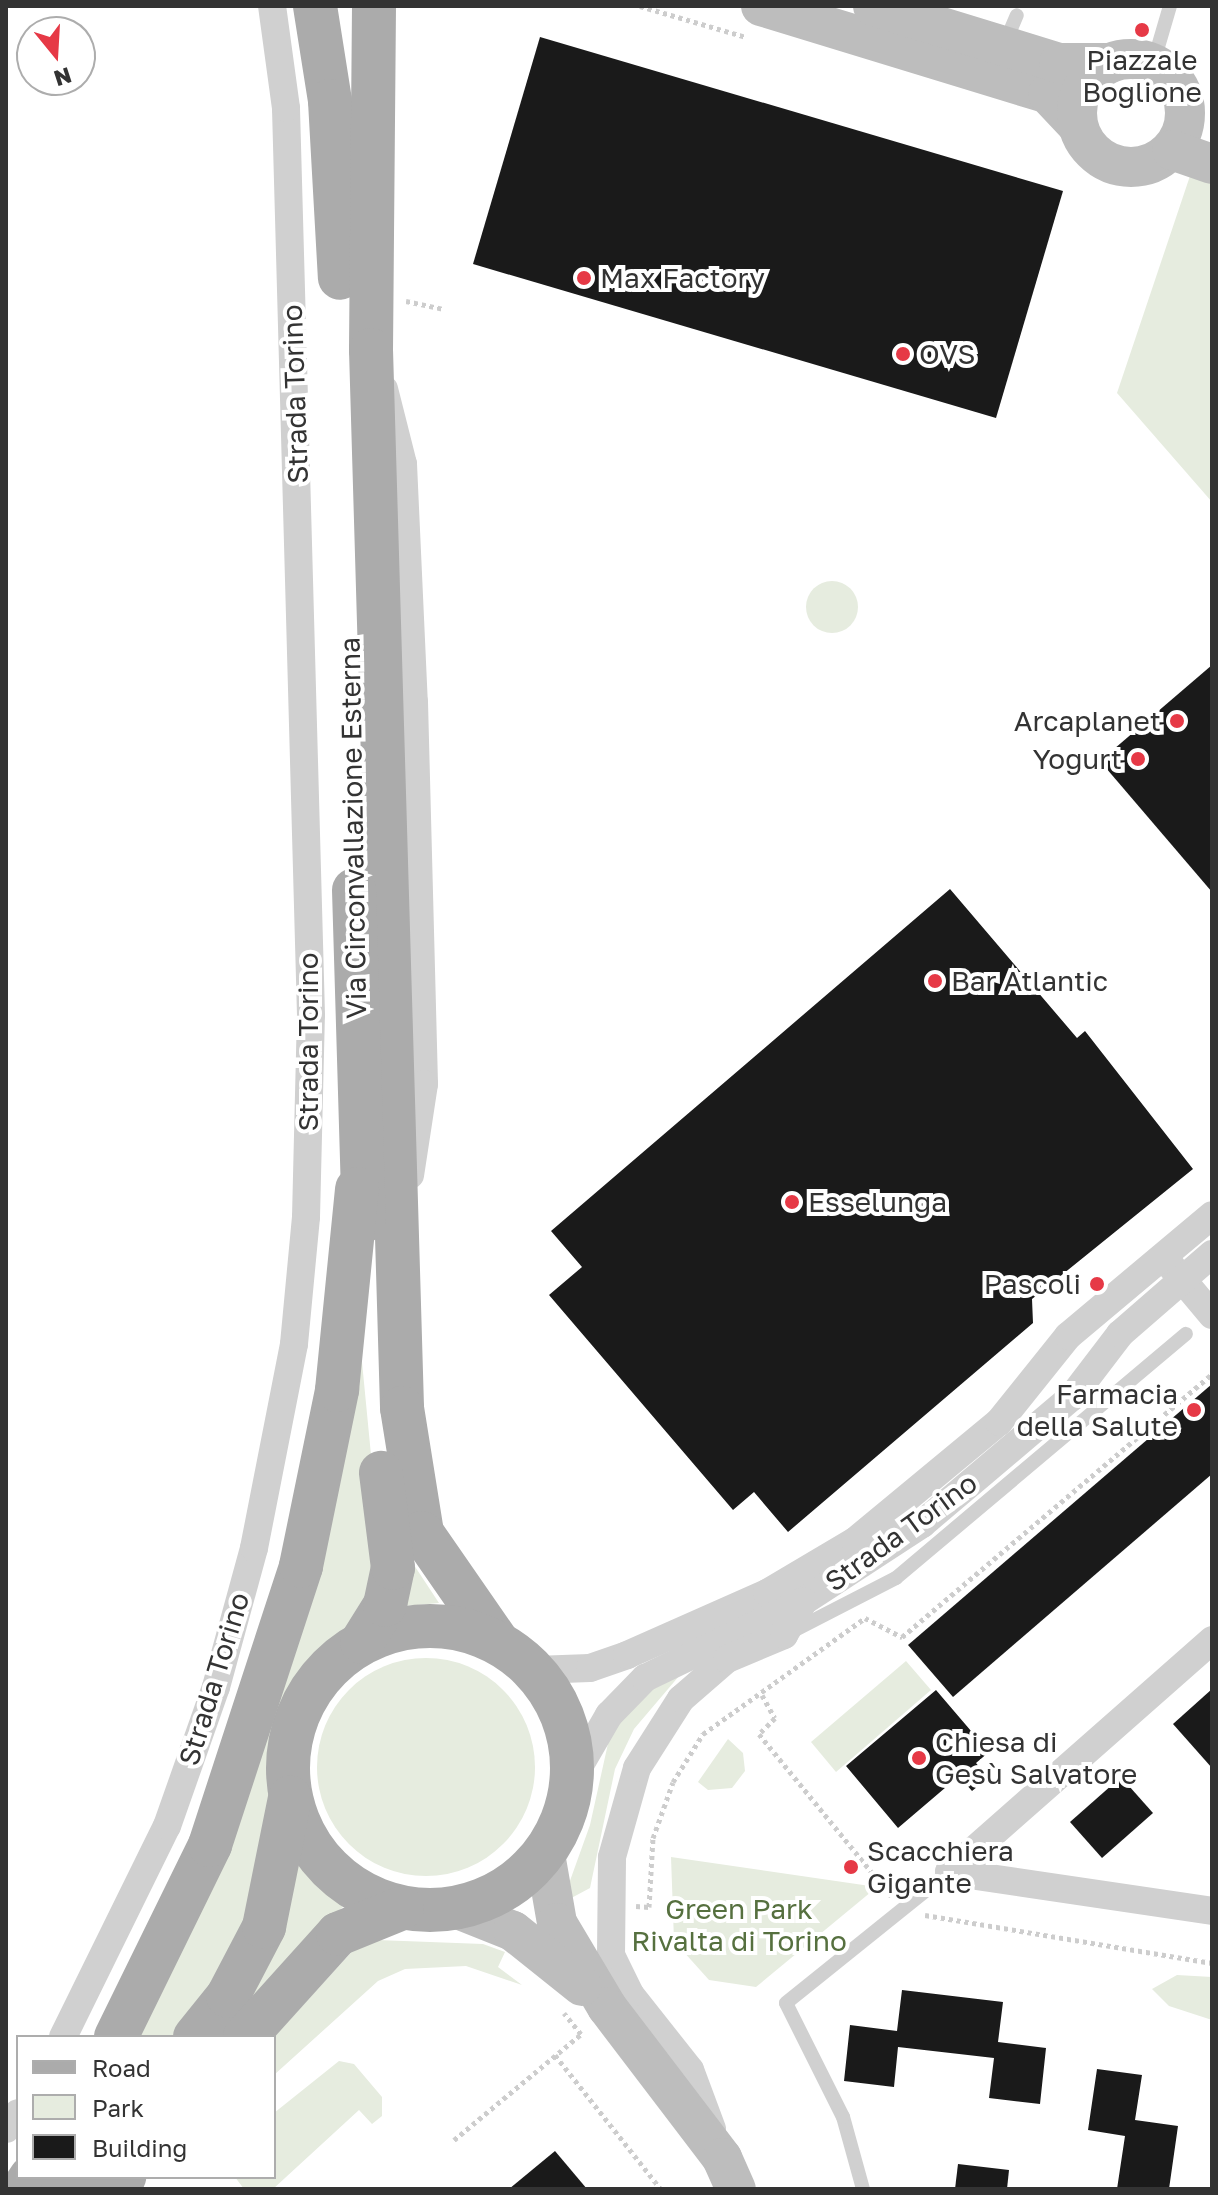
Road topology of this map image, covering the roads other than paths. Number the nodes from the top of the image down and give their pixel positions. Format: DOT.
graph roads {
  1 [pos="272,6"];
  2 [pos="315,6"];
  3 [pos="374,6"];
  4 [pos="761,6"];
  5 [pos="873,6"];
  6 [pos="1170,6"];
  7 [pos="1110,63"];
  8 [pos="1153,64"];
  9 [pos="1197,103"];
  10 [pos="1078,126"];
  11 [pos="1172,150"];
  12 [pos="1212,164"];
  13 [pos="360,1147"];
  14 [pos="1212,1215"];
  15 [pos="1212,1254"];
  16 [pos="1162,1257"];
  17 [pos="1182,1280"];
  18 [pos="1212,1315"];
  19 [pos="1186,1334"];
  20 [pos="1081,1406"];
  21 [pos="804,1601"];
  22 [pos="784,1635"];
  23 [pos="496,1640"];
  24 [pos="1212,1640"];
  25 [pos="362,1642"];
  26 [pos="535,1670"];
  27 [pos="573,1777"];
  28 [pos="290,1798"];
  29 [pos="545,1854"];
  30 [pos="949,1872"];
  31 [pos="402,1908"];
  32 [pos="455,1908"];
  33 [pos="1212,1911"];
  34 [pos="607,2007"];
  35 [pos="64,2035"];
  36 [pos="117,2035"];
  37 [pos="197,2035"];
  38 [pos="247,2035"];
  39 [pos="729,2173"];
  40 [pos="863,2189"];
  1 -- 35 [label="street, Strada Torino"];
  2 -- 13 [label="main road, Via Circonvallazione Esterna"];
  3 -- 23 [label="main road, Via Circonvallazione Esterna"];
  4 -- 10 [label="street"];
  5 -- 7 [label="street"];
  6 -- 8 [label="lane"];
  7 -- 8 [label="street"];
  7 -- 10 [label="street"];
  8 -- 9 [label="street"];
  9 -- 11 [label="street"];
  10 -- 11 [label="street"];
  11 -- 12 [label="street"];
  13 -- 25 [label="main road, Via Circonvallazione Esterna"];
  13 -- 36 [label="main road"];
  14 -- 16 [label="street, Strada Torino"];
  15 -- 17 [label="street, Strada Torino"];
  16 -- 17 [label="street"];
  16 -- 26 [label="street, Strada Torino"];
  17 -- 18 [label="street"];
  17 -- 20 [label="street, Strada Torino"];
  19 -- 20 [label="lane, Strada Torino"];
  20 -- 21 [label="street, Strada Torino"];
  20 -- 22 [label="lane, Strada Torino"];
  21 -- 22 [label="street"];
  21 -- 27 [label="street, Strada Torino"];
  22 -- 39 [label="street"];
  23 -- 25 [label="main road"];
  23 -- 26 [label="main road"];
  24 -- 30 [label="street"];
  25 -- 28 [label="main road"];
  26 -- 27 [label="main road"];
  27 -- 29 [label="main road"];
  28 -- 31 [label="main road"];
  28 -- 37 [label="main road"];
  29 -- 32 [label="main road"];
  29 -- 34 [label="street"];
  30 -- 33 [label="street"];
  30 -- 40 [label="lane"];
  31 -- 32 [label="main road"];
  31 -- 38 [label="main road"];
  32 -- 34 [label="street"];
  34 -- 39 [label="street"];
}
